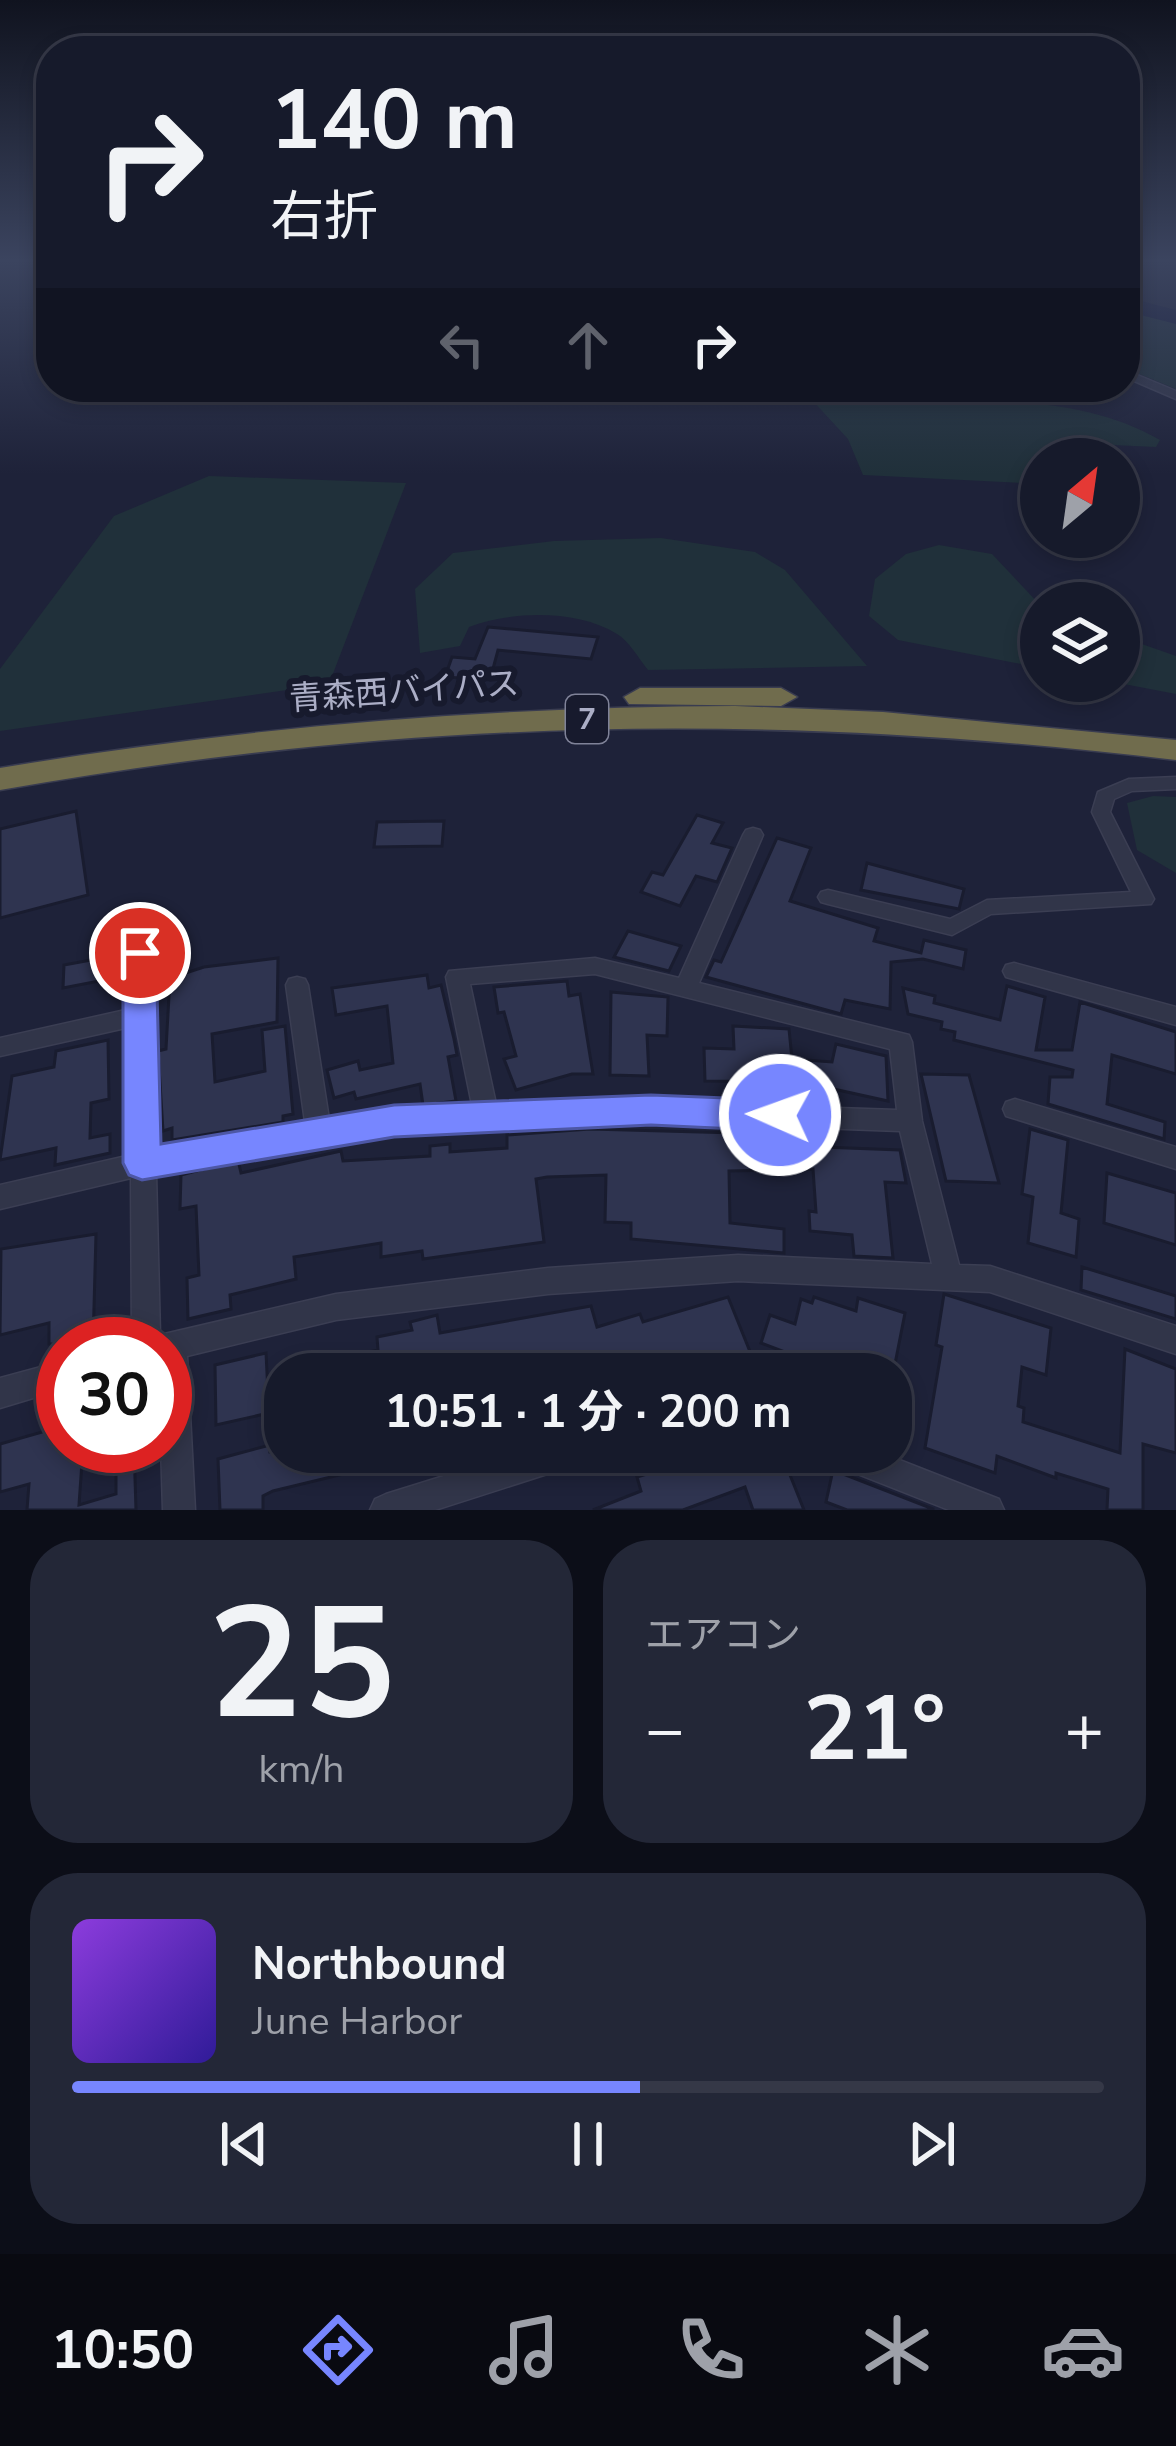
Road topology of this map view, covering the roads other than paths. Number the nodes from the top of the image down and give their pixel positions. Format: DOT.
graph roads {
  1 [pos="1140,380"];
  2 [pos="1176,395"];
  3 [pos="1176,731"];
  4 [pos="1176,750"];
  5 [pos="0,756"];
  6 [pos="0,779"];
  7 [pos="1176,783"];
  8 [pos="753,835"];
  9 [pos="828,897"];
  10 [pos="140,953"];
  11 [pos="1014,971"];
  12 [pos="297,986"];
  13 [pos="686,988"];
  14 [pos="140,1016"];
  15 [pos="1176,1016"];
  16 [pos="0,1047"];
  17 [pos="1015,1109"];
  18 [pos="486,1114"];
  19 [pos="910,1121"];
  20 [pos="319,1132"];
  21 [pos="1176,1158"];
  22 [pos="142,1163"];
  23 [pos="0,1197"];
  24 [pos="948,1275"];
  25 [pos="158,1317"];
  26 [pos="192,1339"];
  27 [pos="1176,1340"];
  28 [pos="36,1383"];
  29 [pos="0,1393"];
  30 [pos="175,1473"];
  31 [pos="503,1473"];
  32 [pos="894,1473"];
  33 [pos="179,1510"];
  34 [pos="386,1510"];
  35 [pos="988,1510"];
  1 -- 2 [label="street"];
  3 -- 5 [label="highway, 青森西バイパス / 7"];
  4 -- 6 [label="highway, 青森西バイパス / 7"];
  7 -- 9 [label="street"];
  8 -- 13 [label="street"];
  10 -- 14 [label="street"];
  11 -- 15 [label="street"];
  12 -- 20 [label="street"];
  13 -- 18 [label="street"];
  13 -- 19 [label="street"];
  14 -- 16 [label="street"];
  14 -- 22 [label="street"];
  17 -- 21 [label="street"];
  18 -- 19 [label="street"];
  18 -- 20 [label="street"];
  19 -- 24 [label="street"];
  20 -- 22 [label="street"];
  22 -- 23 [label="street"];
  22 -- 25 [label="street"];
  24 -- 26 [label="street"];
  24 -- 27 [label="street"];
  28 -- 29 [label="street"];
  30 -- 33 [label="street"];
  31 -- 34 [label="street"];
  32 -- 35 [label="street"];
}
